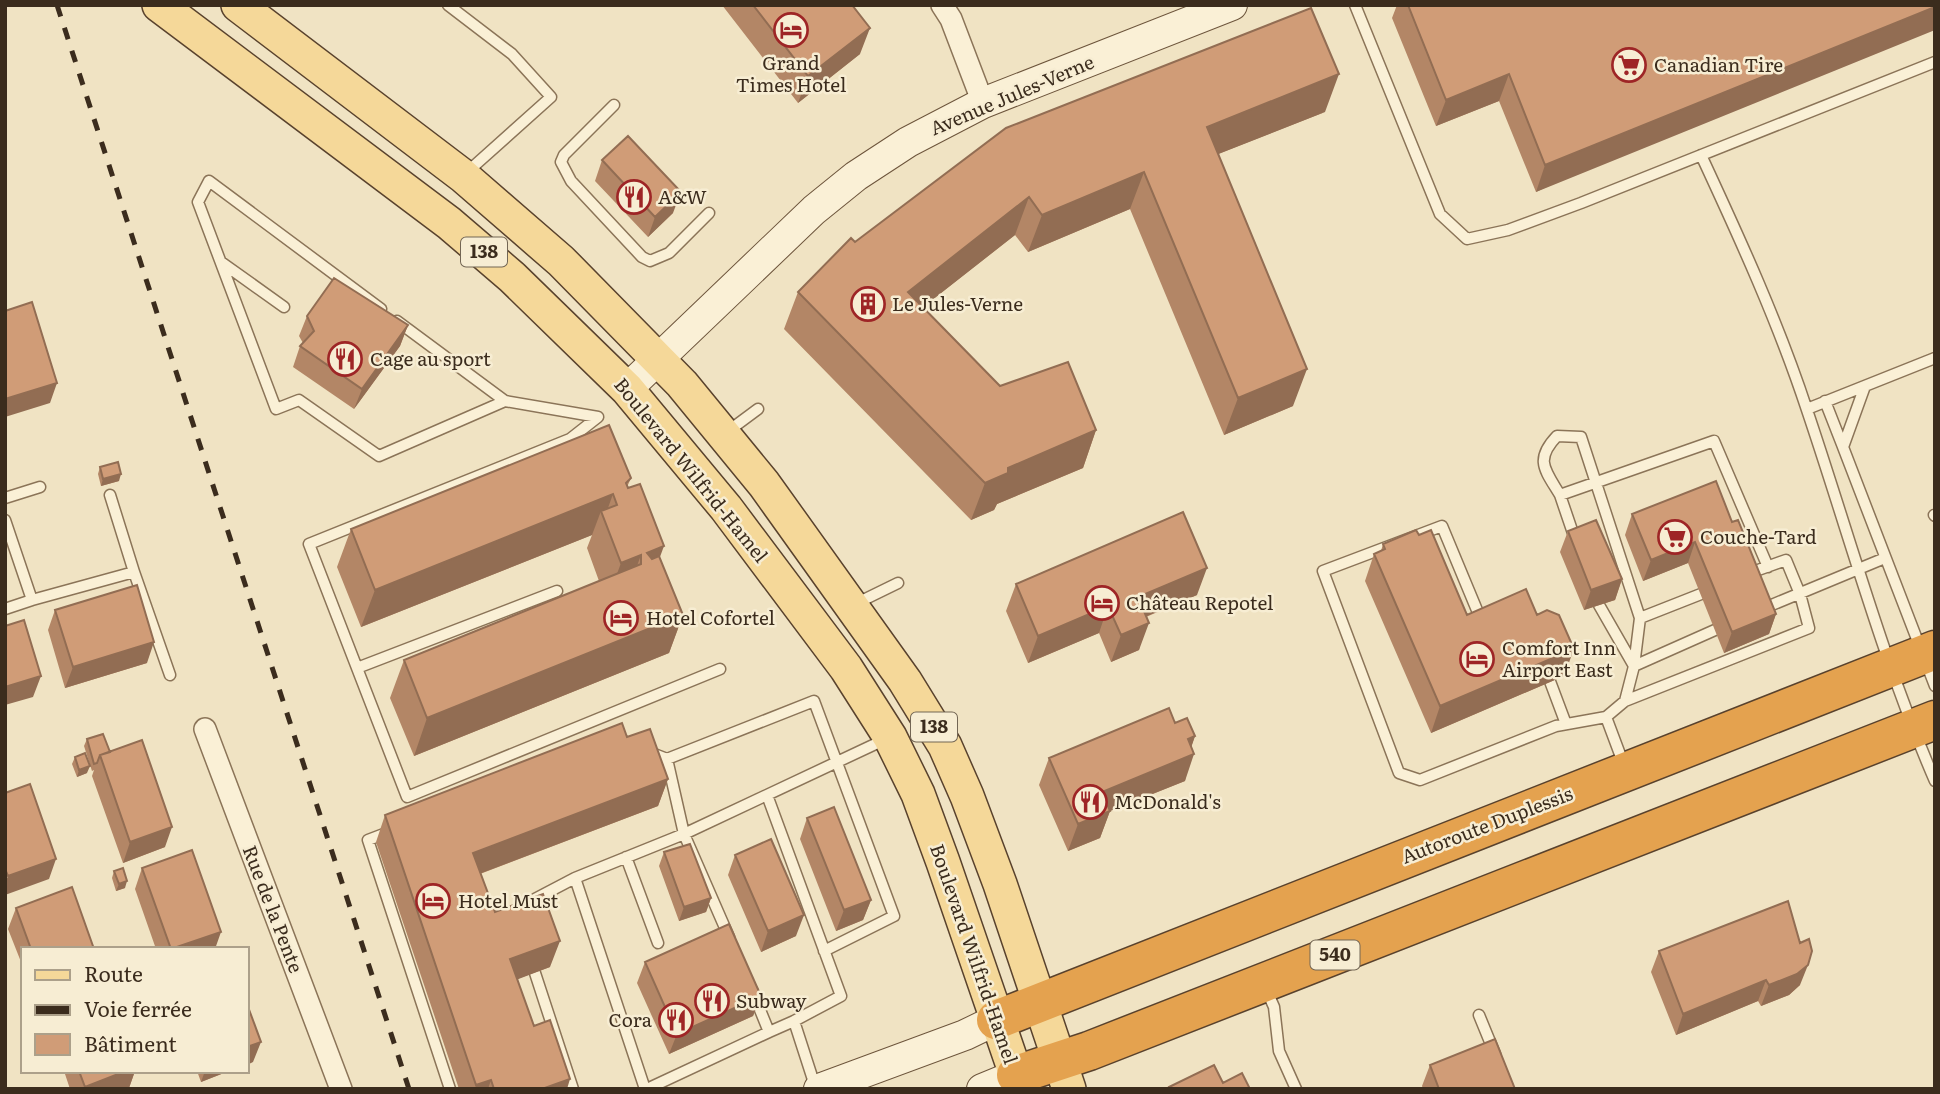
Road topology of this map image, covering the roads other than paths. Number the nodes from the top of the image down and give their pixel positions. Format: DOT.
graph roads {
  1 [pos="159,5"];
  2 [pos="238,5"];
  3 [pos="449,5"];
  4 [pos="942,5"];
  5 [pos="1355,5"];
  6 [pos="1217,8"];
  7 [pos="1935,62"];
  8 [pos="983,103"];
  9 [pos="614,105"];
  10 [pos="1702,155"];
  11 [pos="463,176"];
  12 [pos="709,213"];
  13 [pos="221,262"];
  14 [pos="284,307"];
  15 [pos="657,358"];
  16 [pos="1935,358"];
  17 [pos="1865,386"];
  18 [pos="627,389"];
  19 [pos="505,401"];
  20 [pos="1825,401"];
  21 [pos="758,409"];
  22 [pos="1807,409"];
  23 [pos="724,434"];
  24 [pos="1843,447"];
  25 [pos="1598,484"];
  26 [pos="40,487"];
  27 [pos="110,495"];
  28 [pos="1560,495"];
  29 [pos="5,498"];
  30 [pos="5,520"];
  31 [pos="1577,545"];
  32 [pos="1885,558"];
  33 [pos="1768,566"];
  34 [pos="1857,569"];
  35 [pos="134,572"];
  36 [pos="1745,575"];
  37 [pos="898,583"];
  38 [pos="557,591"];
  39 [pos="1701,594"];
  40 [pos="1800,594"];
  41 [pos="32,600"];
  42 [pos="1599,605"];
  43 [pos="851,607"];
  44 [pos="5,609"];
  45 [pos="1759,611"];
  46 [pos="1640,618"];
  47 [pos="1504,622"];
  48 [pos="1715,630"];
  49 [pos="1539,654"];
  50 [pos="1921,664"];
  51 [pos="1634,666"];
  52 [pos="357,668"];
  53 [pos="720,669"];
  54 [pos="170,675"];
  55 [pos="1625,701"];
  56 [pos="1606,717"];
  57 [pos="1566,724"];
  58 [pos="1924,724"];
  59 [pos="205,729"];
  60 [pos="890,737"];
  61 [pos="635,746"];
  62 [pos="667,759"];
  63 [pos="839,761"];
  64 [pos="1626,771"];
  65 [pos="1935,781"];
  66 [pos="767,795"];
  67 [pos="406,825"];
  68 [pos="684,834"];
  69 [pos="626,857"];
  70 [pos="575,878"];
  71 [pos="528,909"];
  72 [pos="658,943"];
  73 [pos="732,944"];
  74 [pos="824,951"];
  75 [pos="535,973"];
  76 [pos="748,981"];
  77 [pos="1264,983"];
  78 [pos="1040,1003"];
  79 [pos="1479,1015"];
  80 [pos="996,1020"];
  81 [pos="793,1021"];
  82 [pos="769,1032"];
  83 [pos="1500,1064"];
  84 [pos="1064,1075"];
  85 [pos="1007,1084"];
  86 [pos="341,1089"];
  87 [pos="450,1089"];
  88 [pos="573,1089"];
  89 [pos="646,1089"];
  90 [pos="817,1089"];
  91 [pos="1296,1089"];
  1 -- 18 [label="main road, Boulevard Wilfrid-Hamel / 138"];
  2 -- 11 [label="main road"];
  3 -- 11 [label="lane"];
  4 -- 8 [label="street"];
  5 -- 10 [label="lane"];
  6 -- 8 [label="street, Avenue Jules-Verne"];
  7 -- 10 [label="lane"];
  8 -- 15 [label="street, Avenue Jules-Verne"];
  9 -- 12 [label="lane"];
  10 -- 22 [label="lane"];
  11 -- 15 [label="main road"];
  13 -- 14 [label="lane"];
  13 -- 19 [label="lane"];
  13 -- 19 [label="lane"];
  15 -- 18 [label="street, Avenue Jules-Verne"];
  15 -- 23 [label="main road"];
  16 -- 17 [label="lane"];
  17 -- 20 [label="lane"];
  17 -- 24 [label="lane"];
  18 -- 60 [label="main road, Boulevard Wilfrid-Hamel / 138"];
  19 -- 52 [label="lane"];
  20 -- 22 [label="lane"];
  20 -- 24 [label="lane"];
  21 -- 23 [label="lane"];
  22 -- 34 [label="lane"];
  23 -- 43 [label="main road, 138"];
  24 -- 32 [label="lane"];
  25 -- 28 [label="lane"];
  25 -- 28 [label="lane"];
  25 -- 33 [label="lane"];
  25 -- 46 [label="lane"];
  26 -- 29 [label="lane"];
  27 -- 35 [label="lane"];
  28 -- 31 [label="lane"];
  30 -- 41 [label="lane"];
  32 -- 34 [label="lane"];
  32 -- 50 [label="lane"];
  33 -- 36 [label="lane"];
  33 -- 40 [label="lane"];
  34 -- 40 [label="lane"];
  34 -- 50 [label="lane"];
  35 -- 41 [label="lane"];
  35 -- 54 [label="lane"];
  37 -- 43 [label="lane"];
  38 -- 52 [label="lane"];
  39 -- 46 [label="lane"];
  40 -- 45 [label="lane"];
  40 -- 55 [label="lane"];
  41 -- 44 [label="lane"];
  42 -- 51 [label="lane"];
  43 -- 78 [label="main road, 138"];
  46 -- 51 [label="lane"];
  47 -- 57 [label="lane"];
  48 -- 51 [label="lane"];
  49 -- 57 [label="lane"];
  50 -- 58 [label="lane"];
  50 -- 64 [label="highway, Autoroute Duplessis"];
  51 -- 55 [label="lane"];
  52 -- 53 [label="lane"];
  55 -- 56 [label="lane"];
  56 -- 57 [label="lane"];
  56 -- 64 [label="lane"];
  58 -- 65 [label="lane"];
  58 -- 77 [label="highway, 540"];
  59 -- 86 [label="street, Rue de la Pente"];
  60 -- 63 [label="lane"];
  60 -- 80 [label="main road, Boulevard Wilfrid-Hamel"];
  61 -- 62 [label="lane"];
  62 -- 63 [label="lane"];
  62 -- 68 [label="lane"];
  63 -- 66 [label="lane"];
  63 -- 74 [label="lane"];
  64 -- 78 [label="highway, Autoroute Duplessis"];
  66 -- 68 [label="lane"];
  66 -- 74 [label="lane"];
  67 -- 87 [label="lane"];
  68 -- 69 [label="lane"];
  68 -- 73 [label="lane"];
  69 -- 70 [label="lane"];
  69 -- 72 [label="lane"];
  70 -- 71 [label="lane"];
  70 -- 89 [label="lane"];
  74 -- 81 [label="lane"];
  75 -- 88 [label="lane"];
  76 -- 82 [label="lane"];
  77 -- 84 [label="highway, 540"];
  77 -- 91 [label="lane"];
  78 -- 80 [label="highway, Autoroute Duplessis"];
  78 -- 84 [label="main road, 138"];
  79 -- 83 [label="lane"];
  80 -- 85 [label="main road, Boulevard Wilfrid-Hamel"];
  80 -- 90 [label="street"];
  81 -- 82 [label="lane"];
  81 -- 90 [label="lane"];
  82 -- 89 [label="lane"];
  84 -- 85 [label="highway, 540"];
}
